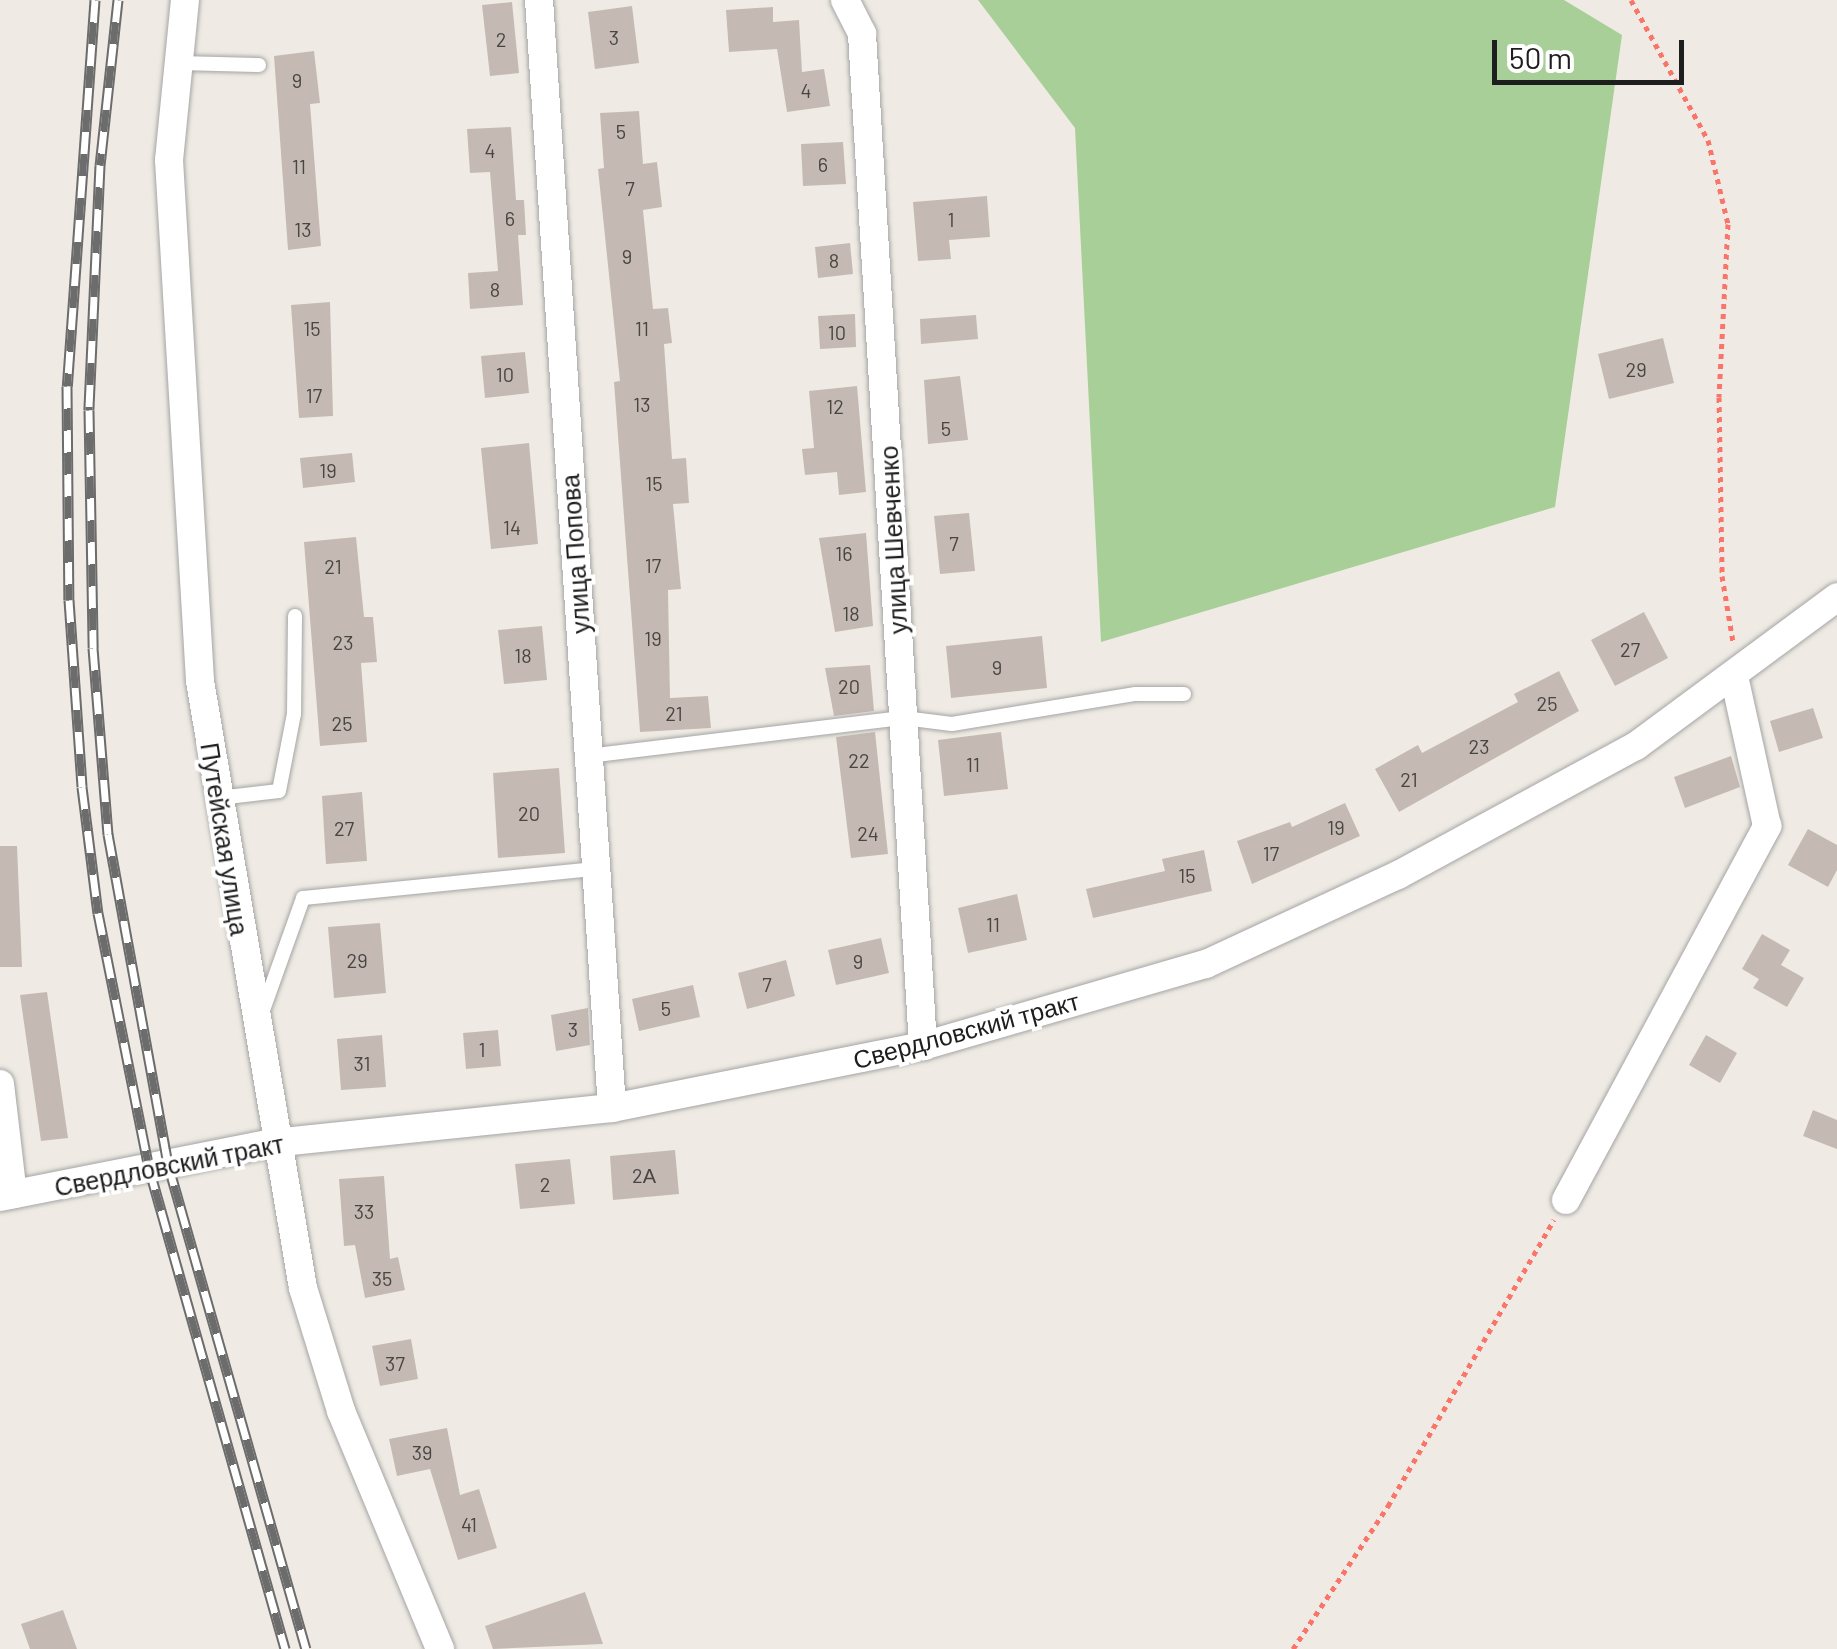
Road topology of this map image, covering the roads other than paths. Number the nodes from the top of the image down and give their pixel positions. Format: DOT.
graph roads {
  1 [pos="185,0"];
  2 [pos="539,0"];
  3 [pos="846,0"];
  4 [pos="176,63"];
  5 [pos="259,65"];
  6 [pos="1837,597"];
  7 [pos="295,616"];
  8 [pos="1734,676"];
  9 [pos="1184,694"];
  10 [pos="904,718"];
  11 [pos="588,756"];
  12 [pos="219,798"];
  13 [pos="596,869"];
  14 [pos="256,1029"];
  15 [pos="923,1046"];
  16 [pos="0,1084"];
  17 [pos="612,1108"];
  18 [pos="273,1143"];
  19 [pos="7,1196"];
  20 [pos="1566,1200"];
  21 [pos="440,1649"];
  1 -- 4 [label="street, Путейская улица"];
  2 -- 11 [label="street, улица Попова"];
  3 -- 10 [label="street, улица Шевченко"];
  4 -- 5 [label="lane"];
  4 -- 12 [label="street, Путейская улица"];
  6 -- 8 [label="street, Свердловский тракт"];
  7 -- 12 [label="lane"];
  8 -- 15 [label="street, Свердловский тракт"];
  8 -- 20 [label="street"];
  9 -- 10 [label="lane"];
  10 -- 11 [label="lane"];
  10 -- 15 [label="street, улица Шевченко"];
  11 -- 13 [label="street, улица Попова"];
  12 -- 14 [label="street, Путейская улица"];
  13 -- 14 [label="lane"];
  13 -- 17 [label="street, улица Попова"];
  14 -- 18 [label="street, Путейская улица"];
  15 -- 17 [label="street, Свердловский тракт"];
  16 -- 19 [label="street"];
  17 -- 18 [label="street, Свердловский тракт"];
  18 -- 19 [label="street, Свердловский тракт"];
  18 -- 21 [label="street, Путейская улица"];
}
